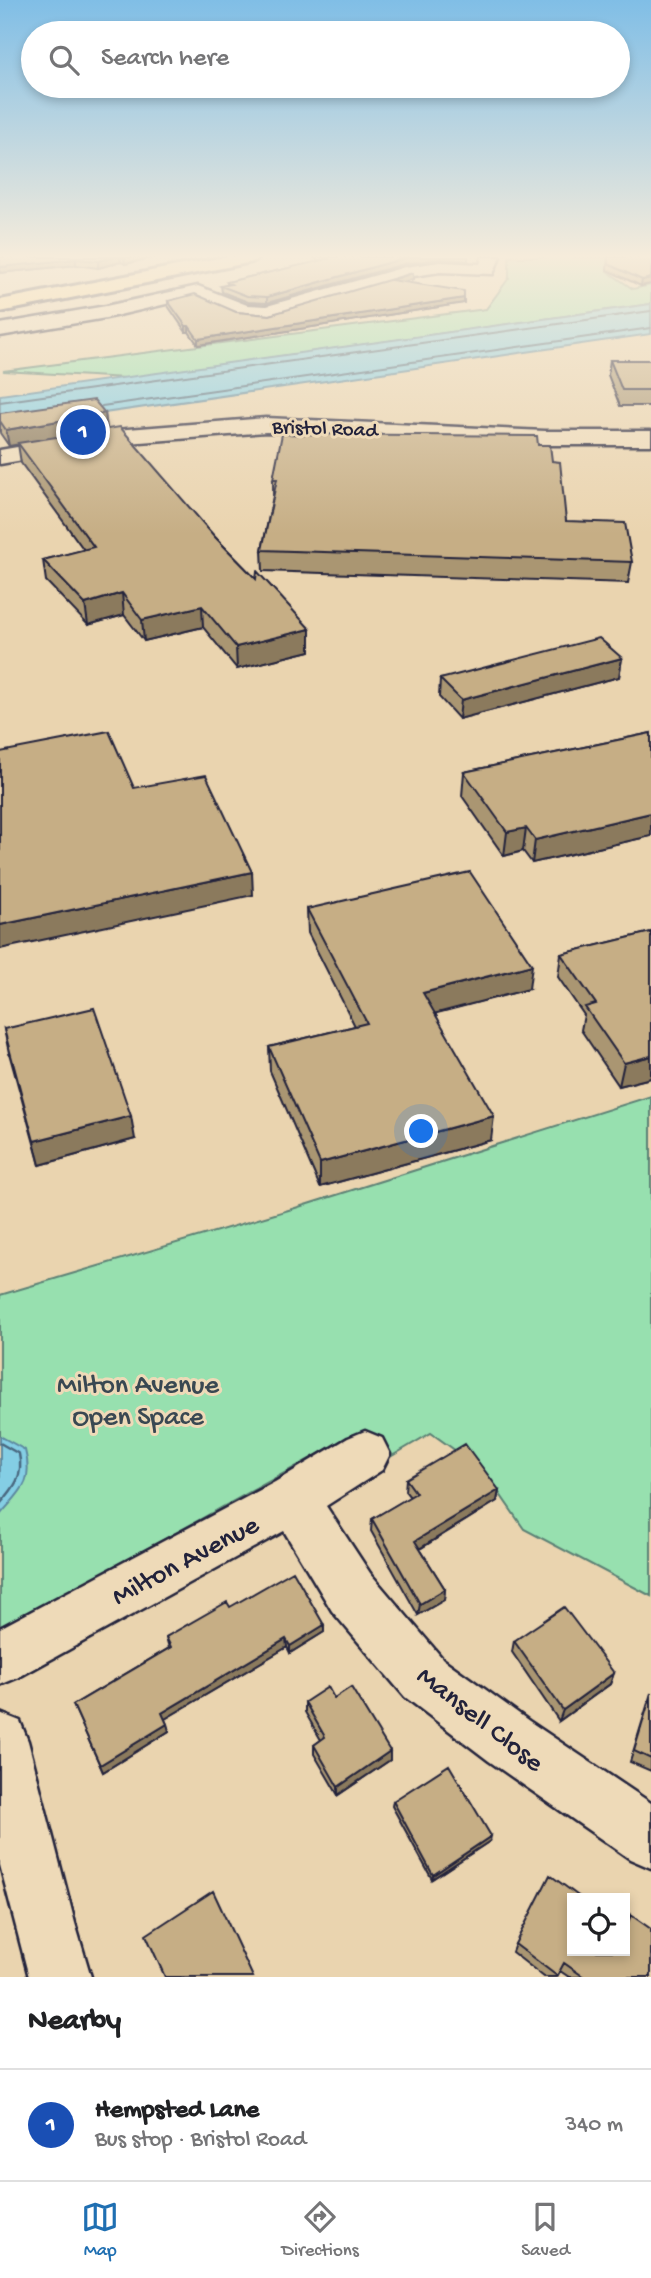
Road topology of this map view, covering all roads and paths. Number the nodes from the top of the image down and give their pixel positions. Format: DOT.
graph roads {
  1 [pos="651,438"];
  2 [pos="0,457"];
  3 [pos="365,1454"];
  4 [pos="293,1499"];
  5 [pos="0,1658"];
  6 [pos="0,1741"];
  7 [pos="651,1838"];
  8 [pos="60,1977"];
  1 -- 2 [label="street, Bristol Road"];
  3 -- 4 [label="street, Milton Avenue"];
  4 -- 5 [label="street, Milton Avenue"];
  4 -- 7 [label="street, Mansell Close"];
  6 -- 8 [label="street"];
}
